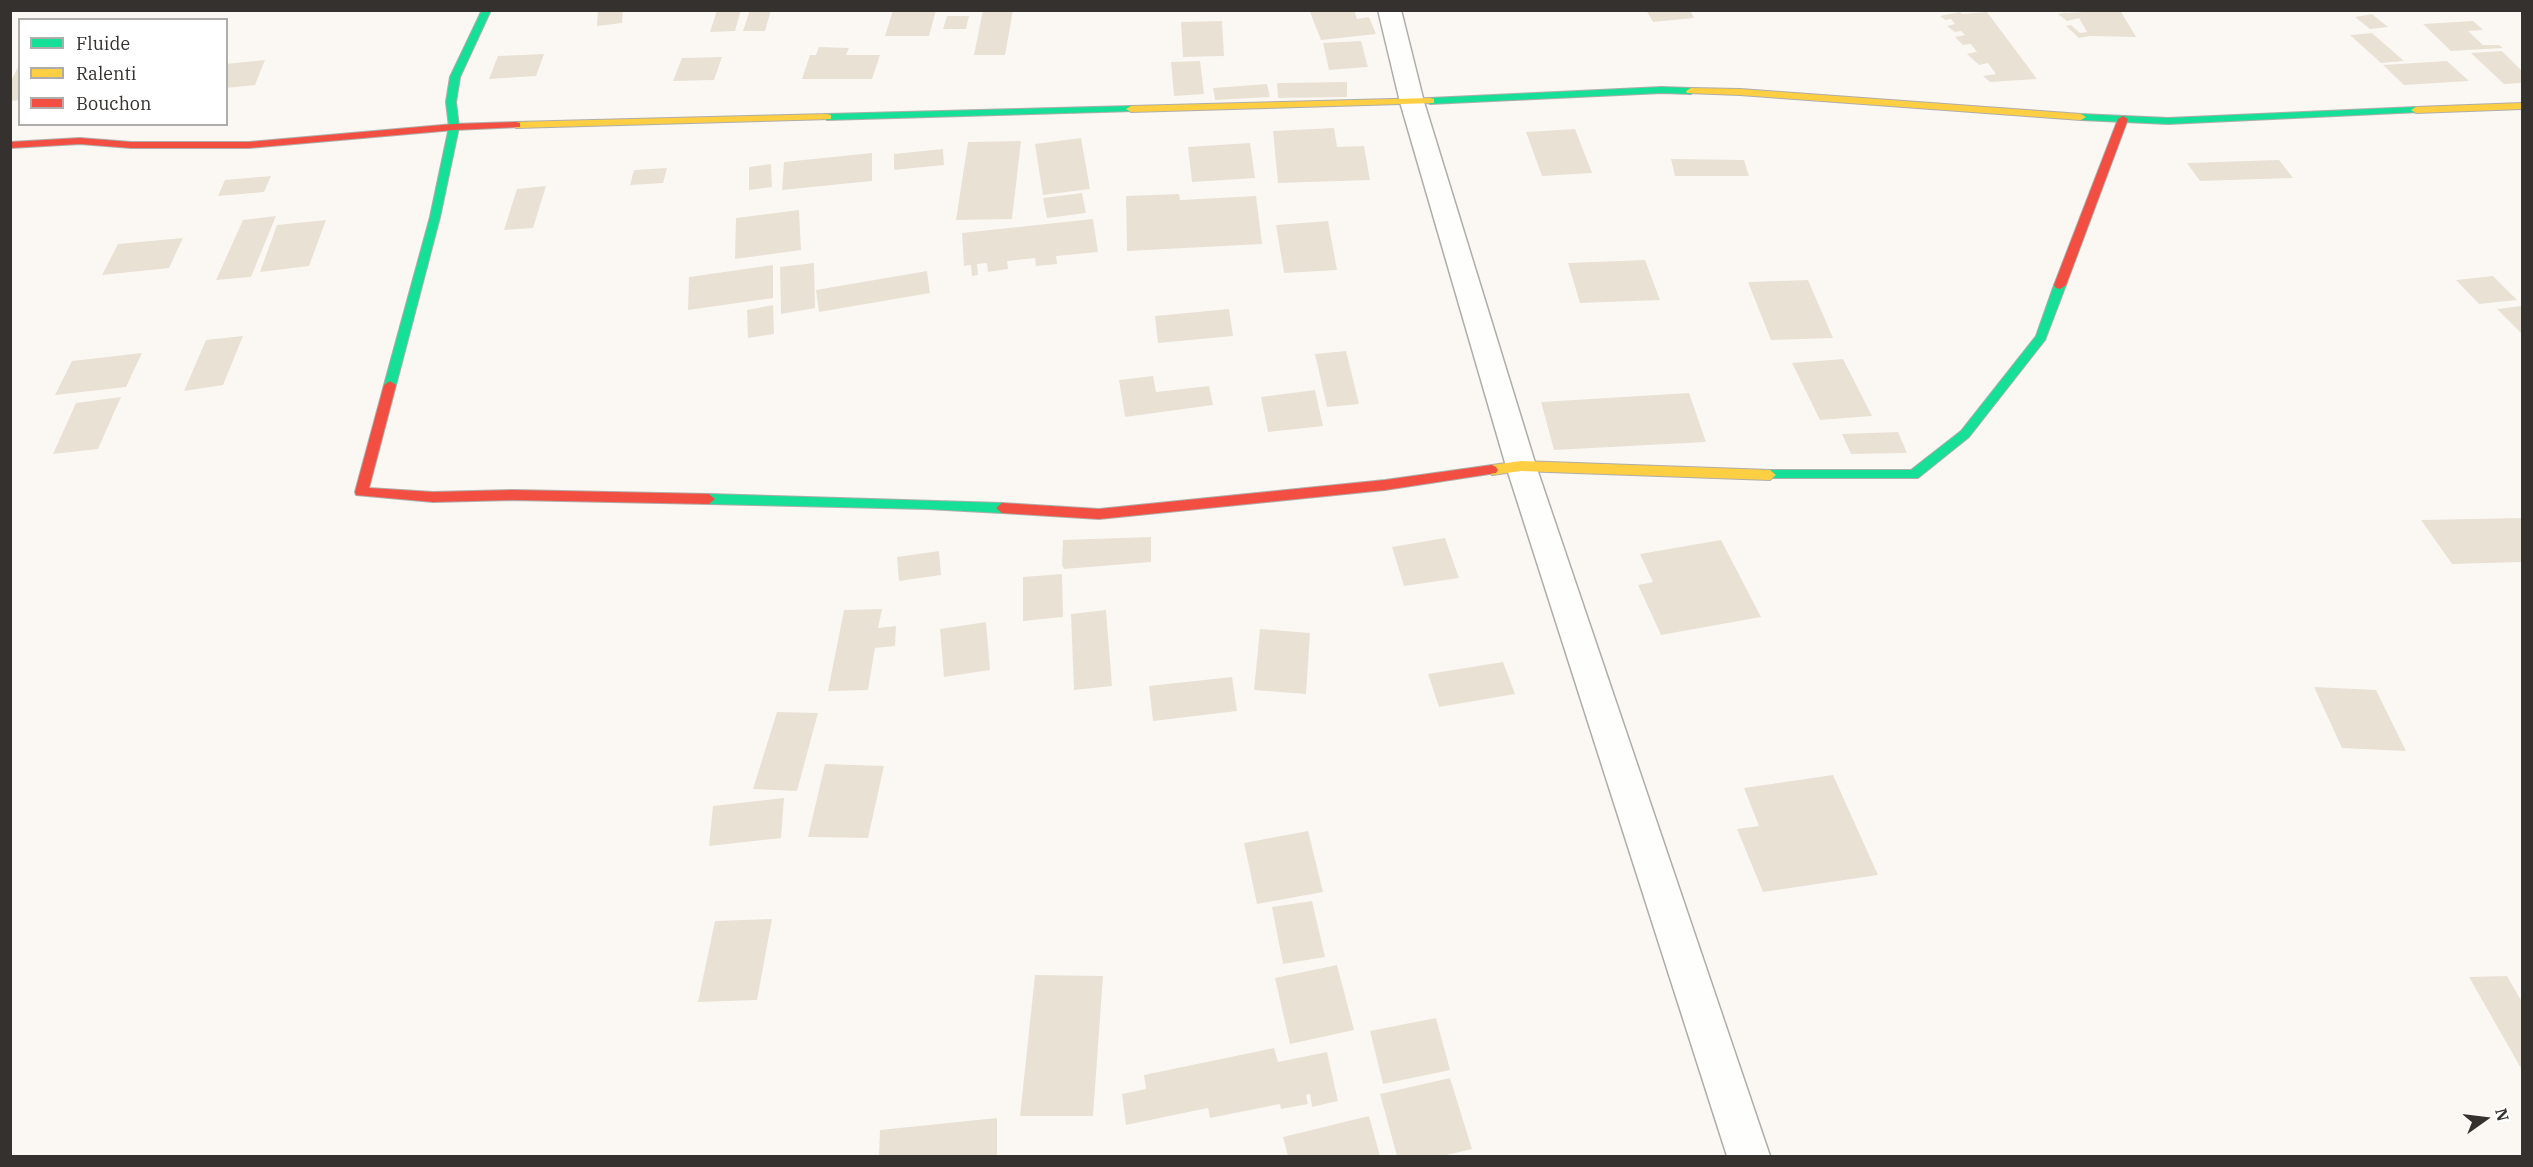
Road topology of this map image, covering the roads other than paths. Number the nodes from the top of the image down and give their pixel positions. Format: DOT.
graph roads {
  1 [pos="487,10"];
  2 [pos="1389,10"];
  3 [pos="1412,102"];
  4 [pos="2523,106"];
  5 [pos="2123,119"];
  6 [pos="454,127"];
  7 [pos="10,145"];
  8 [pos="1521,466"];
  9 [pos="1749,1156"];
  1 -- 6 [label="street"];
  2 -- 3 [label="street"];
  3 -- 5 [label="street"];
  3 -- 6 [label="street"];
  3 -- 8 [label="street"];
  4 -- 5 [label="street"];
  5 -- 8 [label="street"];
  6 -- 7 [label="street"];
  6 -- 8 [label="street"];
  8 -- 9 [label="street"];
}
